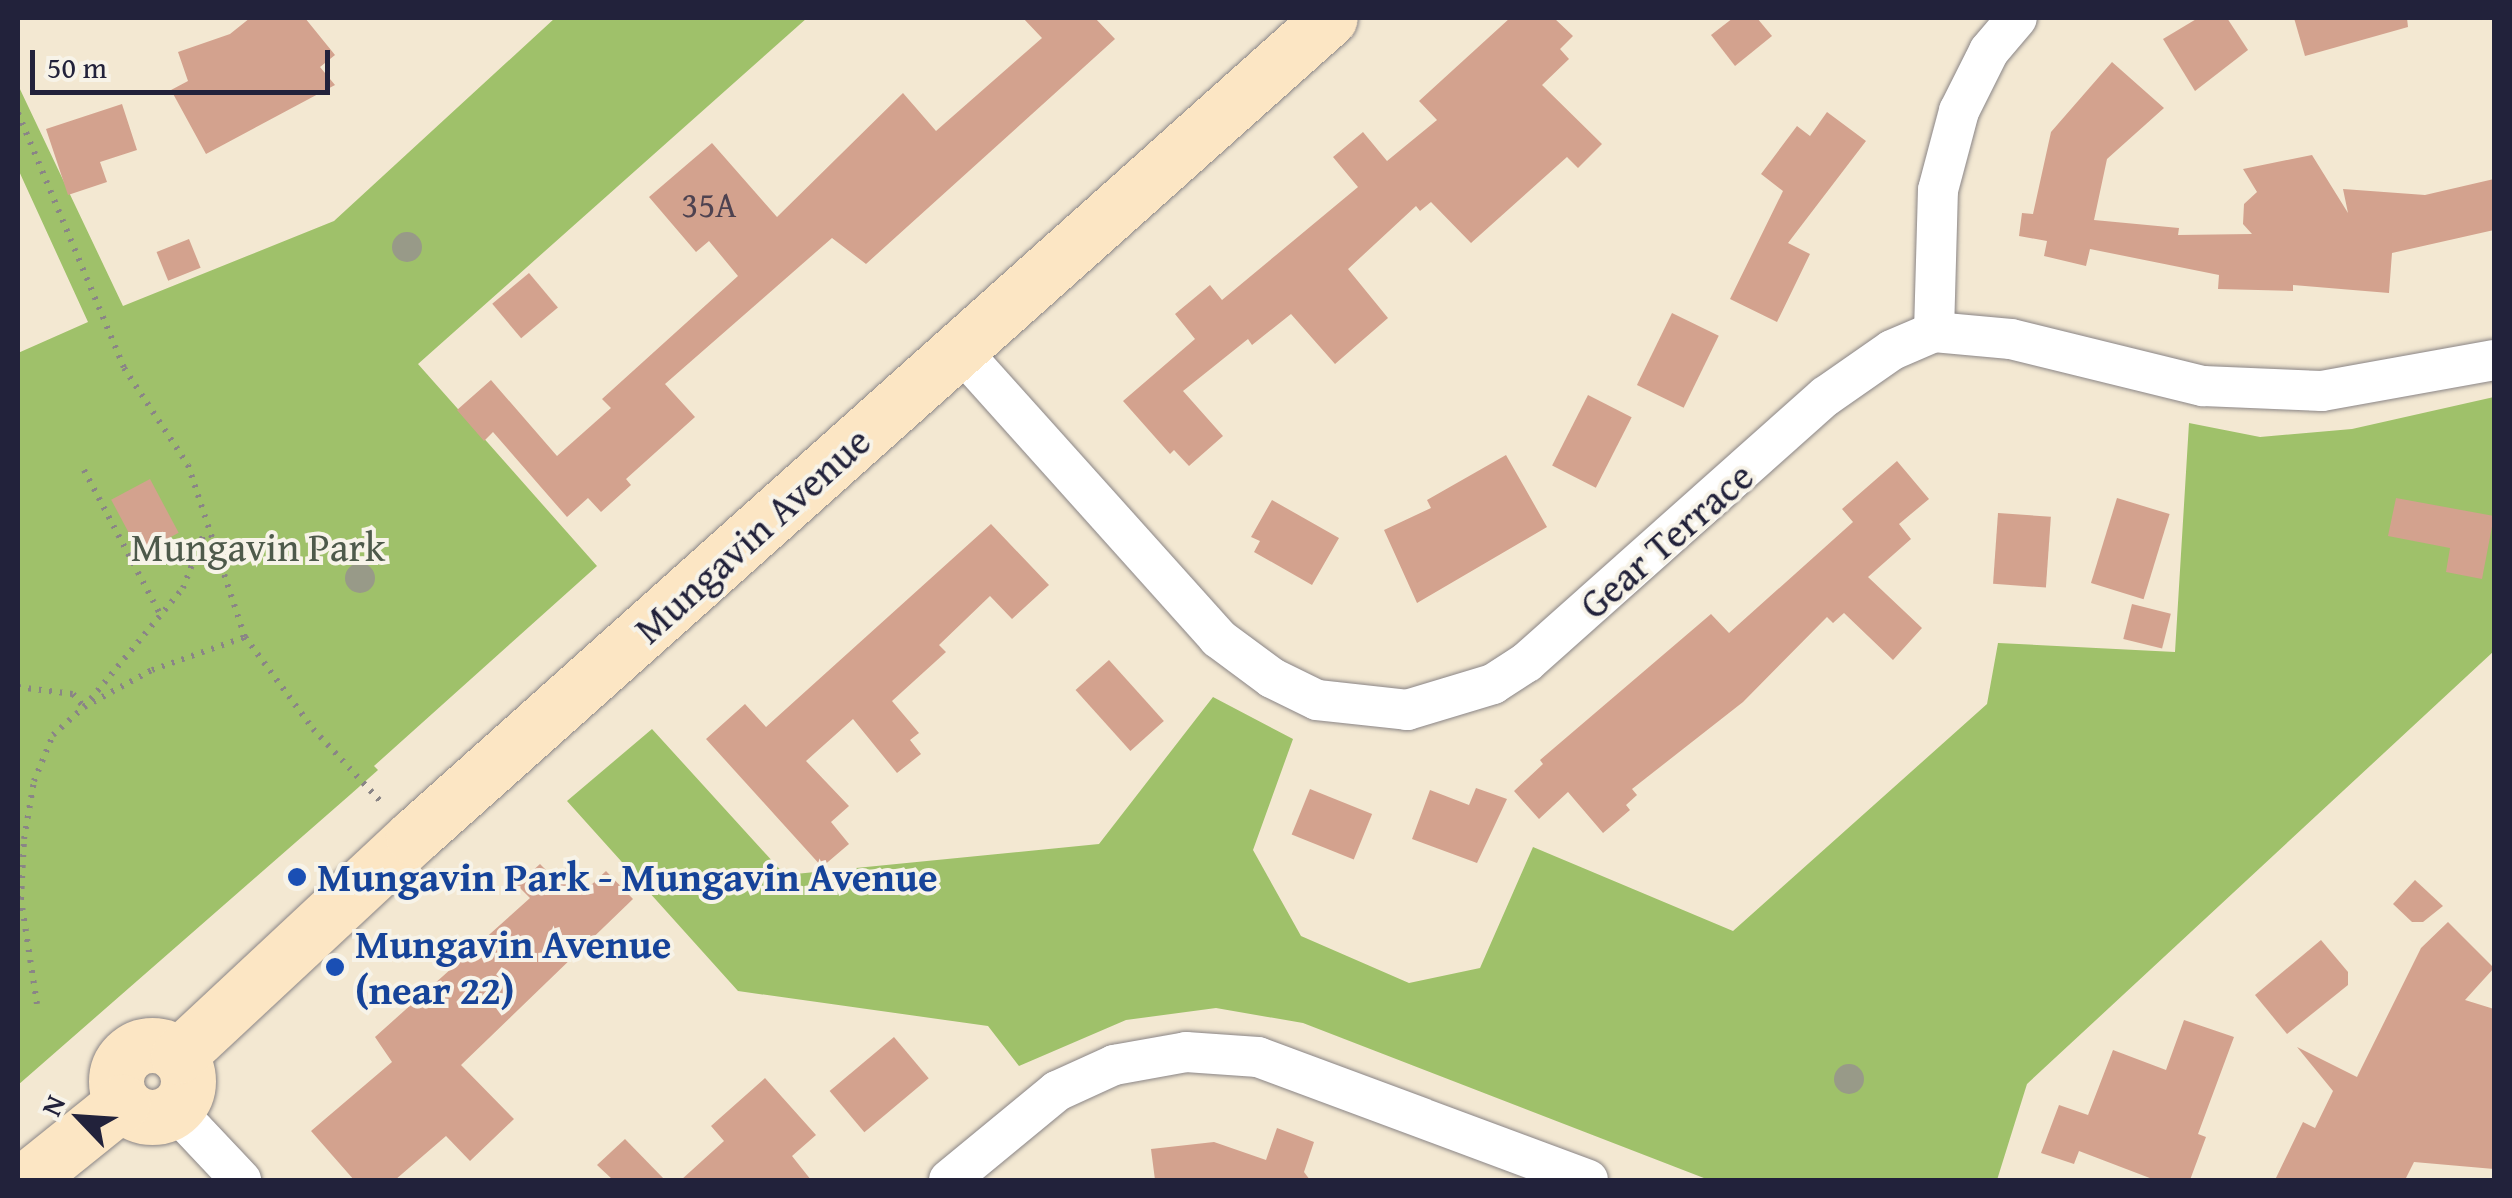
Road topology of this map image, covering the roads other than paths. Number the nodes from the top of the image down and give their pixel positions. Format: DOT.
graph roads {
  1 [pos="1330,18"];
  2 [pos="2018,18"];
  3 [pos="1934,332"];
  4 [pos="960,350"];
  5 [pos="2494,360"];
  6 [pos="158,1089"];
  7 [pos="26,1180"];
  8 [pos="242,1180"];
  9 [pos="949,1180"];
  10 [pos="1588,1180"];
  1 -- 4 [label="main road, Mungavin Avenue"];
  2 -- 3 [label="street"];
  3 -- 4 [label="street, Gear Terrace"];
  3 -- 5 [label="street, Gear Terrace"];
  4 -- 6 [label="main road, Mungavin Avenue"];
  6 -- 7 [label="main road, Mungavin Avenue"];
  6 -- 8 [label="street"];
  9 -- 10 [label="street"];
}
